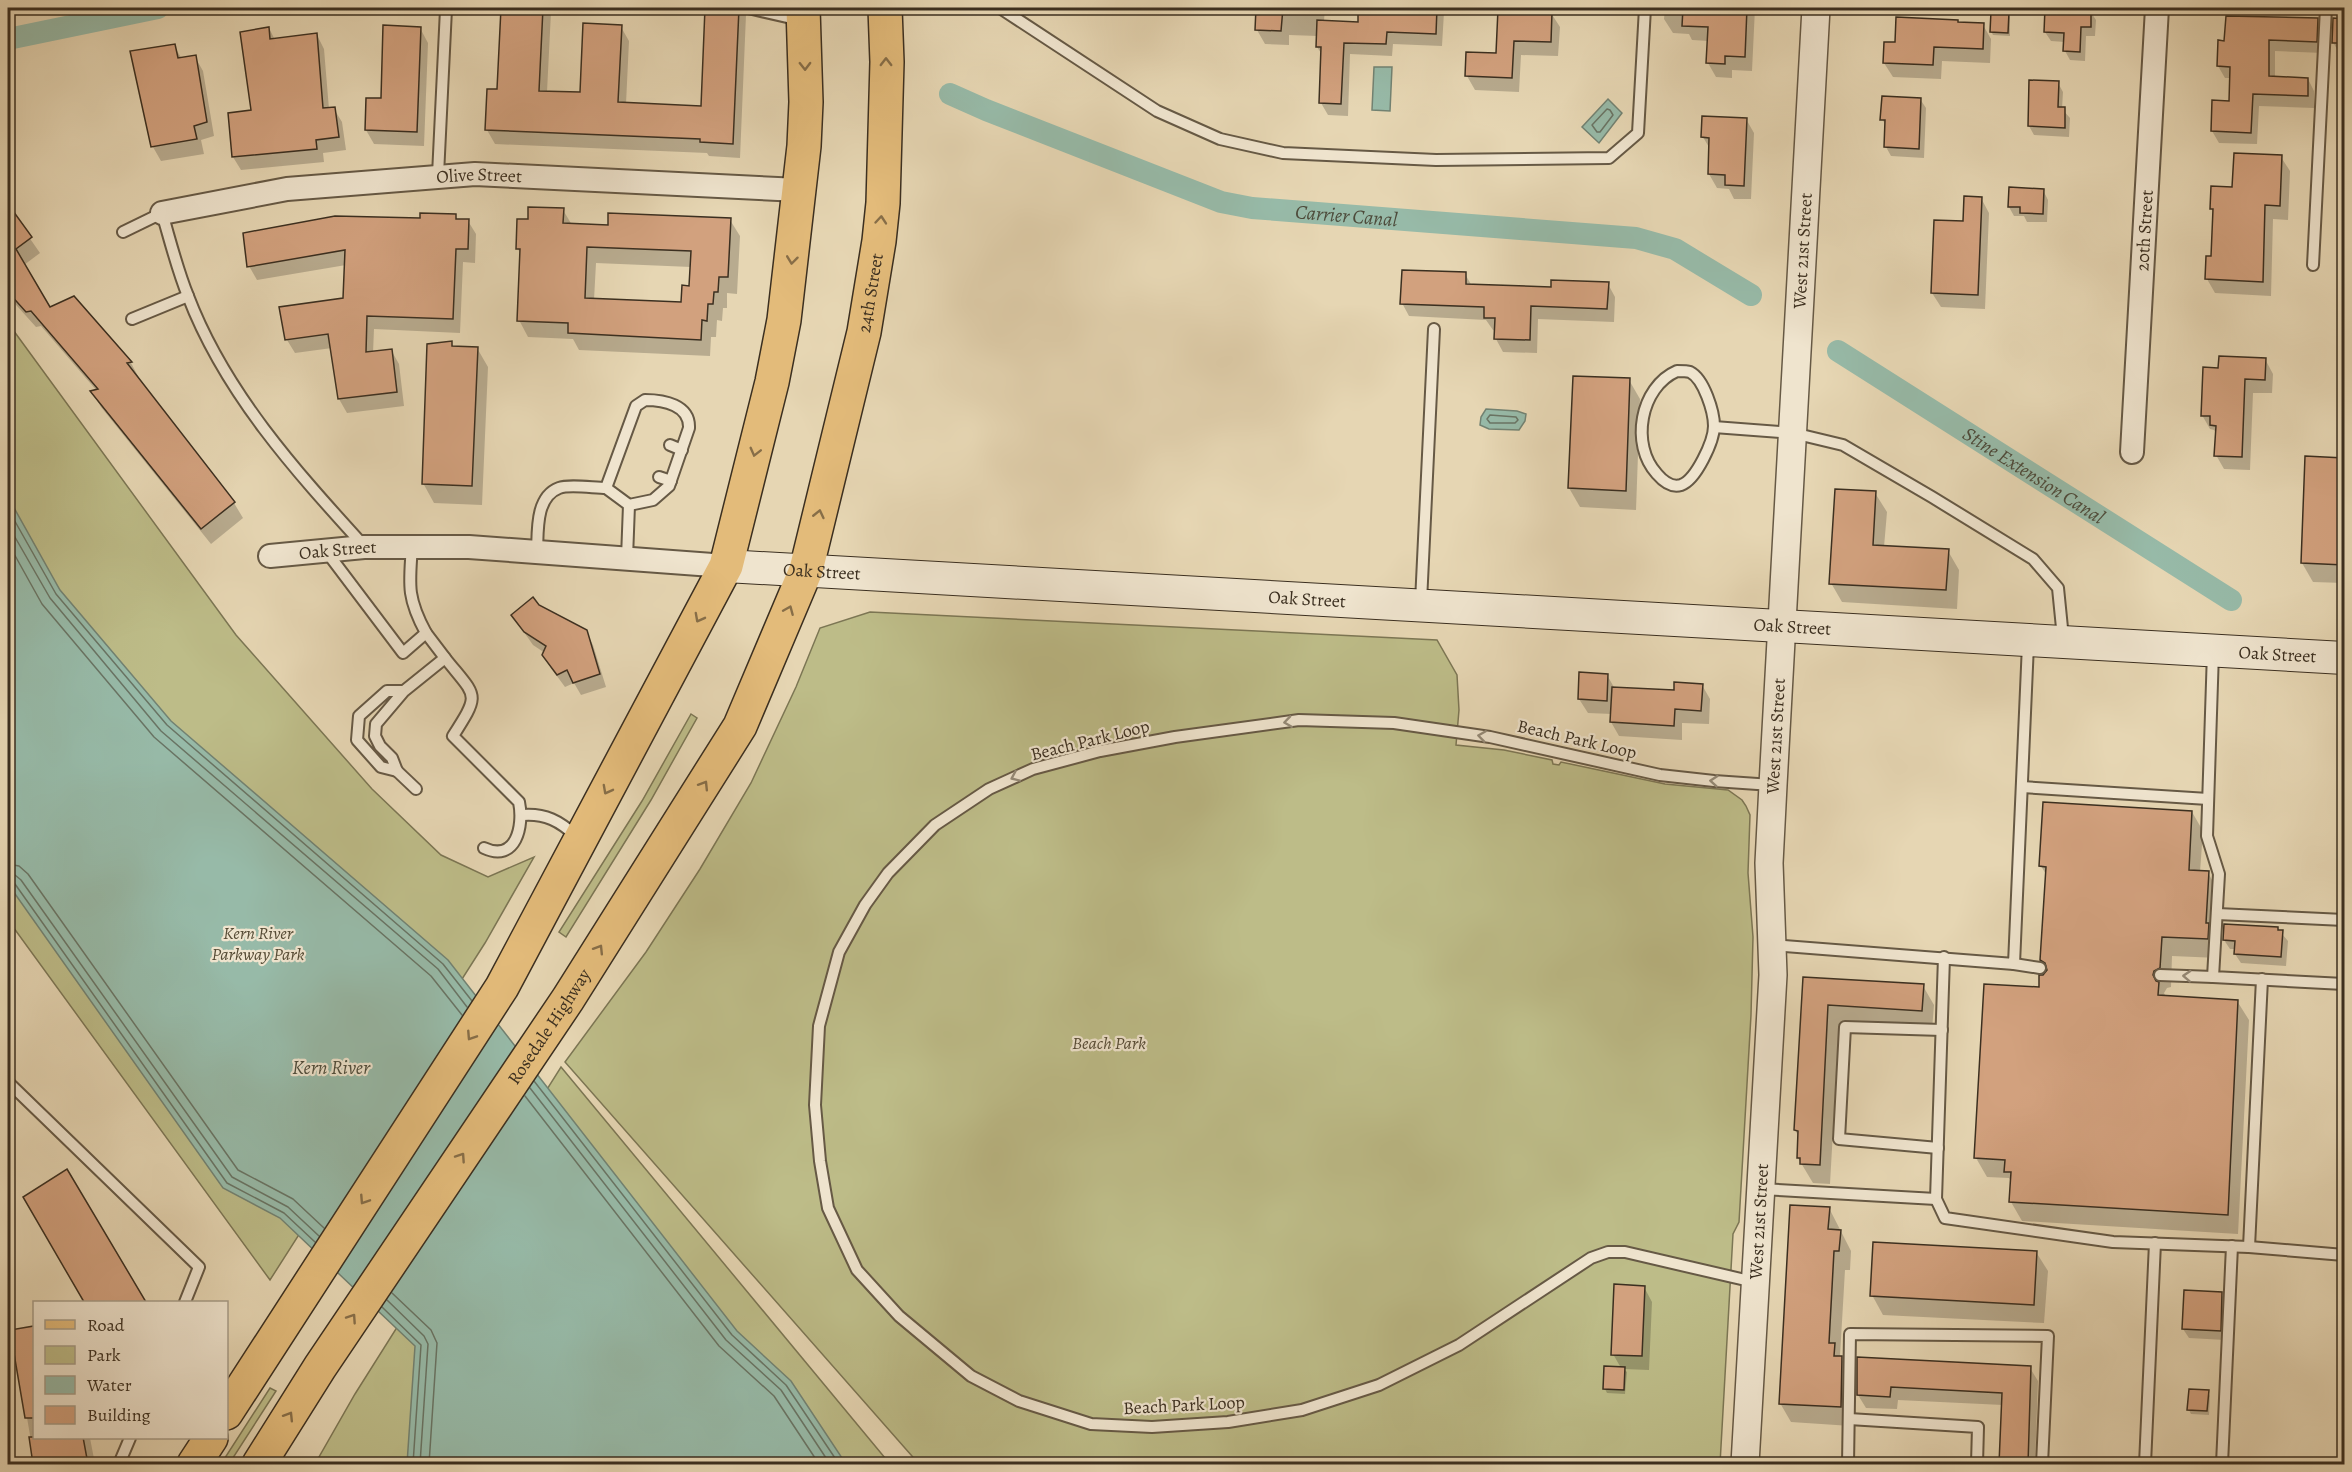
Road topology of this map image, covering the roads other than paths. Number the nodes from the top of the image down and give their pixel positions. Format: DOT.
graph roads {
  1 [pos="448,8"];
  2 [pos="748,8"];
  3 [pos="885,8"];
  4 [pos="1000,8"];
  5 [pos="1645,8"];
  6 [pos="1816,8"];
  7 [pos="2157,8"];
  8 [pos="2326,8"];
  9 [pos="804,14"];
  10 [pos="438,175"];
  11 [pos="799,190"];
  12 [pos="162,213"];
  13 [pos="123,232"];
  14 [pos="2313,265"];
  15 [pos="188,296"];
  16 [pos="132,319"];
  17 [pos="1434,329"];
  18 [pos="1714,427"];
  19 [pos="628,428"];
  20 [pos="639,433"];
  21 [pos="1792,433"];
  22 [pos="670,445"];
  23 [pos="682,450"];
  24 [pos="2132,452"];
  25 [pos="660,477"];
  26 [pos="671,481"];
  27 [pos="606,488"];
  28 [pos="629,505"];
  29 [pos="364,547"];
  30 [pos="412,547"];
  31 [pos="325,550"];
  32 [pos="537,552"];
  33 [pos="270,556"];
  34 [pos="627,558"];
  35 [pos="726,566"];
  36 [pos="806,570"];
  37 [pos="1421,605"];
  38 [pos="1781,626"];
  39 [pos="426,633"];
  40 [pos="2028,640"];
  41 [pos="2064,642"];
  42 [pos="2213,650"];
  43 [pos="445,658"];
  44 [pos="2344,658"];
  45 [pos="404,691"];
  46 [pos="397,771"];
  47 [pos="1773,785"];
  48 [pos="2022,787"];
  49 [pos="416,789"];
  50 [pos="2208,799"];
  51 [pos="522,815"];
  52 [pos="581,840"];
  53 [pos="484,848"];
  54 [pos="2217,914"];
  55 [pos="2344,920"];
  56 [pos="1772,945"];
  57 [pos="1944,957"];
  58 [pos="2014,964"];
  59 [pos="2040,968"];
  60 [pos="2160,975"];
  61 [pos="2213,977"];
  62 [pos="2262,979"];
  63 [pos="2344,984"];
  64 [pos="1942,1030"];
  65 [pos="8,1082"];
  66 [pos="1938,1148"];
  67 [pos="1761,1189"];
  68 [pos="1936,1199"];
  69 [pos="2155,1243"];
  70 [pos="2232,1246"];
  71 [pos="2249,1246"];
  72 [pos="2344,1255"];
  73 [pos="1755,1283"];
  74 [pos="185,1301"];
  75 [pos="228,1410"];
  76 [pos="1849,1419"];
  77 [pos="129,1439"];
  78 [pos="210,1439"];
  79 [pos="119,1464"];
  80 [pos="194,1464"];
  81 [pos="259,1464"];
  82 [pos="1745,1464"];
  83 [pos="1848,1464"];
  84 [pos="1977,1464"];
  85 [pos="2042,1464"];
  86 [pos="2145,1464"];
  87 [pos="2222,1464"];
  1 -- 10 [label="lane"];
  2 -- 9 [label="lane"];
  36 -- 3 [label="main road, 24th Street, one-way"];
  4 -- 5 [label="lane"];
  6 -- 21 [label="street, West 21st Street"];
  7 -- 24 [label="street, 20th Street"];
  8 -- 14 [label="lane"];
  9 -- 11 [label="main road, one-way"];
  10 -- 11 [label="street, Olive Street"];
  10 -- 12 [label="street, Olive Street"];
  11 -- 35 [label="main road, one-way"];
  12 -- 13 [label="lane"];
  12 -- 15 [label="lane"];
  15 -- 16 [label="lane"];
  15 -- 29 [label="lane"];
  17 -- 37 [label="lane"];
  18 -- 18 [label="lane"];
  18 -- 21 [label="lane"];
  19 -- 20 [label="lane"];
  19 -- 23 [label="lane"];
  19 -- 27 [label="lane"];
  21 -- 38 [label="street, West 21st Street"];
  21 -- 41 [label="lane"];
  22 -- 23 [label="lane"];
  23 -- 26 [label="lane"];
  25 -- 26 [label="lane"];
  26 -- 28 [label="lane"];
  27 -- 28 [label="lane"];
  27 -- 32 [label="lane"];
  28 -- 34 [label="lane"];
  29 -- 30 [label="street, Oak Street"];
  29 -- 31 [label="street, Oak Street"];
  30 -- 32 [label="street, Oak Street"];
  30 -- 39 [label="lane"];
  31 -- 33 [label="street, Oak Street"];
  31 -- 39 [label="lane"];
  32 -- 34 [label="street, Oak Street"];
  34 -- 35 [label="street, Oak Street"];
  35 -- 36 [label="main road, Oak Street"];
  35 -- 52 [label="main road, one-way"];
  36 -- 37 [label="main road, Oak Street"];
  81 -- 36 [label="main road, Rosedale Highway, one-way"];
  37 -- 38 [label="main road, Oak Street"];
  38 -- 40 [label="main road, Oak Street"];
  38 -- 47 [label="street, West 21st Street"];
  39 -- 43 [label="lane"];
  40 -- 41 [label="main road, Oak Street"];
  40 -- 48 [label="lane"];
  41 -- 42 [label="main road, Oak Street"];
  42 -- 44 [label="main road, Oak Street"];
  42 -- 50 [label="lane"];
  43 -- 45 [label="lane"];
  43 -- 51 [label="lane"];
  45 -- 46 [label="lane"];
  45 -- 46 [label="lane"];
  46 -- 49 [label="lane"];
  47 -- 56 [label="street, West 21st Street"];
  47 -- 73 [label="lane, Beach Park Loop, one-way"];
  48 -- 50 [label="lane"];
  48 -- 58 [label="lane"];
  50 -- 54 [label="lane"];
  51 -- 52 [label="lane"];
  51 -- 53 [label="lane"];
  52 -- 75 [label="main road, one-way"];
  54 -- 55 [label="lane"];
  54 -- 61 [label="lane"];
  56 -- 57 [label="lane"];
  56 -- 67 [label="street, West 21st Street"];
  57 -- 58 [label="lane"];
  57 -- 64 [label="lane"];
  58 -- 59 [label="lane"];
  61 -- 60 [label="lane, one-way"];
  61 -- 62 [label="lane"];
  62 -- 63 [label="lane"];
  62 -- 71 [label="lane"];
  64 -- 66 [label="lane"];
  64 -- 66 [label="lane"];
  65 -- 74 [label="lane"];
  66 -- 68 [label="lane"];
  67 -- 68 [label="lane"];
  67 -- 73 [label="street, West 21st Street"];
  68 -- 69 [label="lane"];
  69 -- 70 [label="lane"];
  69 -- 86 [label="lane"];
  70 -- 71 [label="lane"];
  70 -- 87 [label="lane"];
  71 -- 72 [label="lane"];
  73 -- 82 [label="street, West 21st Street"];
  76 -- 83 [label="lane"];
  76 -- 84 [label="lane"];
  76 -- 85 [label="lane"];
  77 -- 79 [label="lane"];
  78 -- 80 [label="main road"];
}
